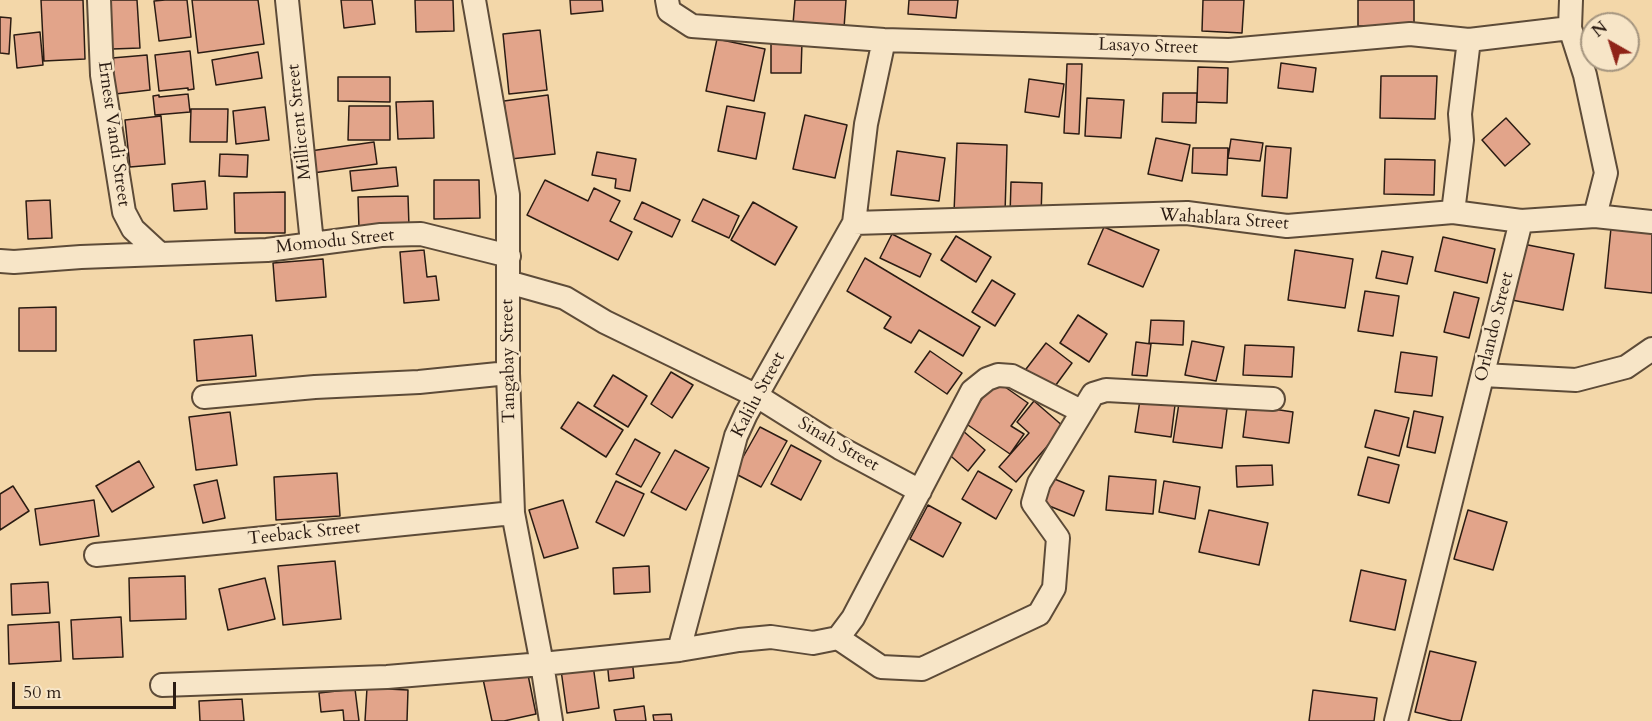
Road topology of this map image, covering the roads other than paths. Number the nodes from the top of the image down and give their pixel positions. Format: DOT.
graph roads {
  1 [pos="99,0"];
  2 [pos="287,0"];
  3 [pos="474,0"];
  4 [pos="667,0"];
  5 [pos="1571,0"];
  6 [pos="1570,28"];
  7 [pos="884,40"];
  8 [pos="1469,40"];
  9 [pos="1453,212"];
  10 [pos="1596,216"];
  11 [pos="1521,221"];
  12 [pos="1652,222"];
  13 [pos="854,223"];
  14 [pos="312,243"];
  15 [pos="160,254"];
  16 [pos="509,256"];
  17 [pos="0,261"];
  18 [pos="508,282"];
  19 [pos="1652,349"];
  20 [pos="508,373"];
  21 [pos="1483,375"];
  22 [pos="757,396"];
  23 [pos="204,397"];
  24 [pos="1273,399"];
  25 [pos="1081,411"];
  26 [pos="920,491"];
  27 [pos="513,513"];
  28 [pos="96,555"];
  29 [pos="838,638"];
  30 [pos="679,650"];
  31 [pos="542,664"];
  32 [pos="162,685"];
  33 [pos="551,721"];
  34 [pos="1396,721"];
  1 -- 15 [label="street, Ernest Vandi Street"];
  2 -- 14 [label="street, Millicent Street"];
  3 -- 16 [label="street, Tangabay Street"];
  4 -- 7 [label="street, Lasayo Street"];
  5 -- 6 [label="street"];
  6 -- 8 [label="street, Lasayo Street"];
  6 -- 10 [label="street"];
  7 -- 8 [label="street, Lasayo Street"];
  7 -- 13 [label="street"];
  8 -- 9 [label="street"];
  9 -- 11 [label="street, Wahablara Street"];
  9 -- 13 [label="street, Wahablara Street"];
  10 -- 11 [label="street"];
  10 -- 12 [label="street"];
  11 -- 21 [label="street, Orlando Street"];
  13 -- 22 [label="street, Kalilu Street"];
  14 -- 15 [label="street, Momodu Street"];
  14 -- 16 [label="street, Momodu Street"];
  15 -- 17 [label="street, Momodu Street"];
  16 -- 18 [label="street, Tangabay Street"];
  18 -- 20 [label="street, Tangabay Street"];
  18 -- 22 [label="street, Sinah Street"];
  19 -- 21 [label="street"];
  20 -- 23 [label="street"];
  20 -- 27 [label="street, Tangabay Street"];
  21 -- 34 [label="street, Orlando Street"];
  22 -- 26 [label="street, Sinah Street"];
  22 -- 30 [label="street, Kalilu Street"];
  24 -- 25 [label="street"];
  25 -- 26 [label="street"];
  25 -- 29 [label="street"];
  26 -- 29 [label="street"];
  27 -- 28 [label="street, Teeback Street"];
  27 -- 31 [label="street, Tangabay Street"];
  29 -- 30 [label="street"];
  30 -- 31 [label="street"];
  31 -- 32 [label="street"];
  31 -- 33 [label="street, Tangabay Street"];
}
